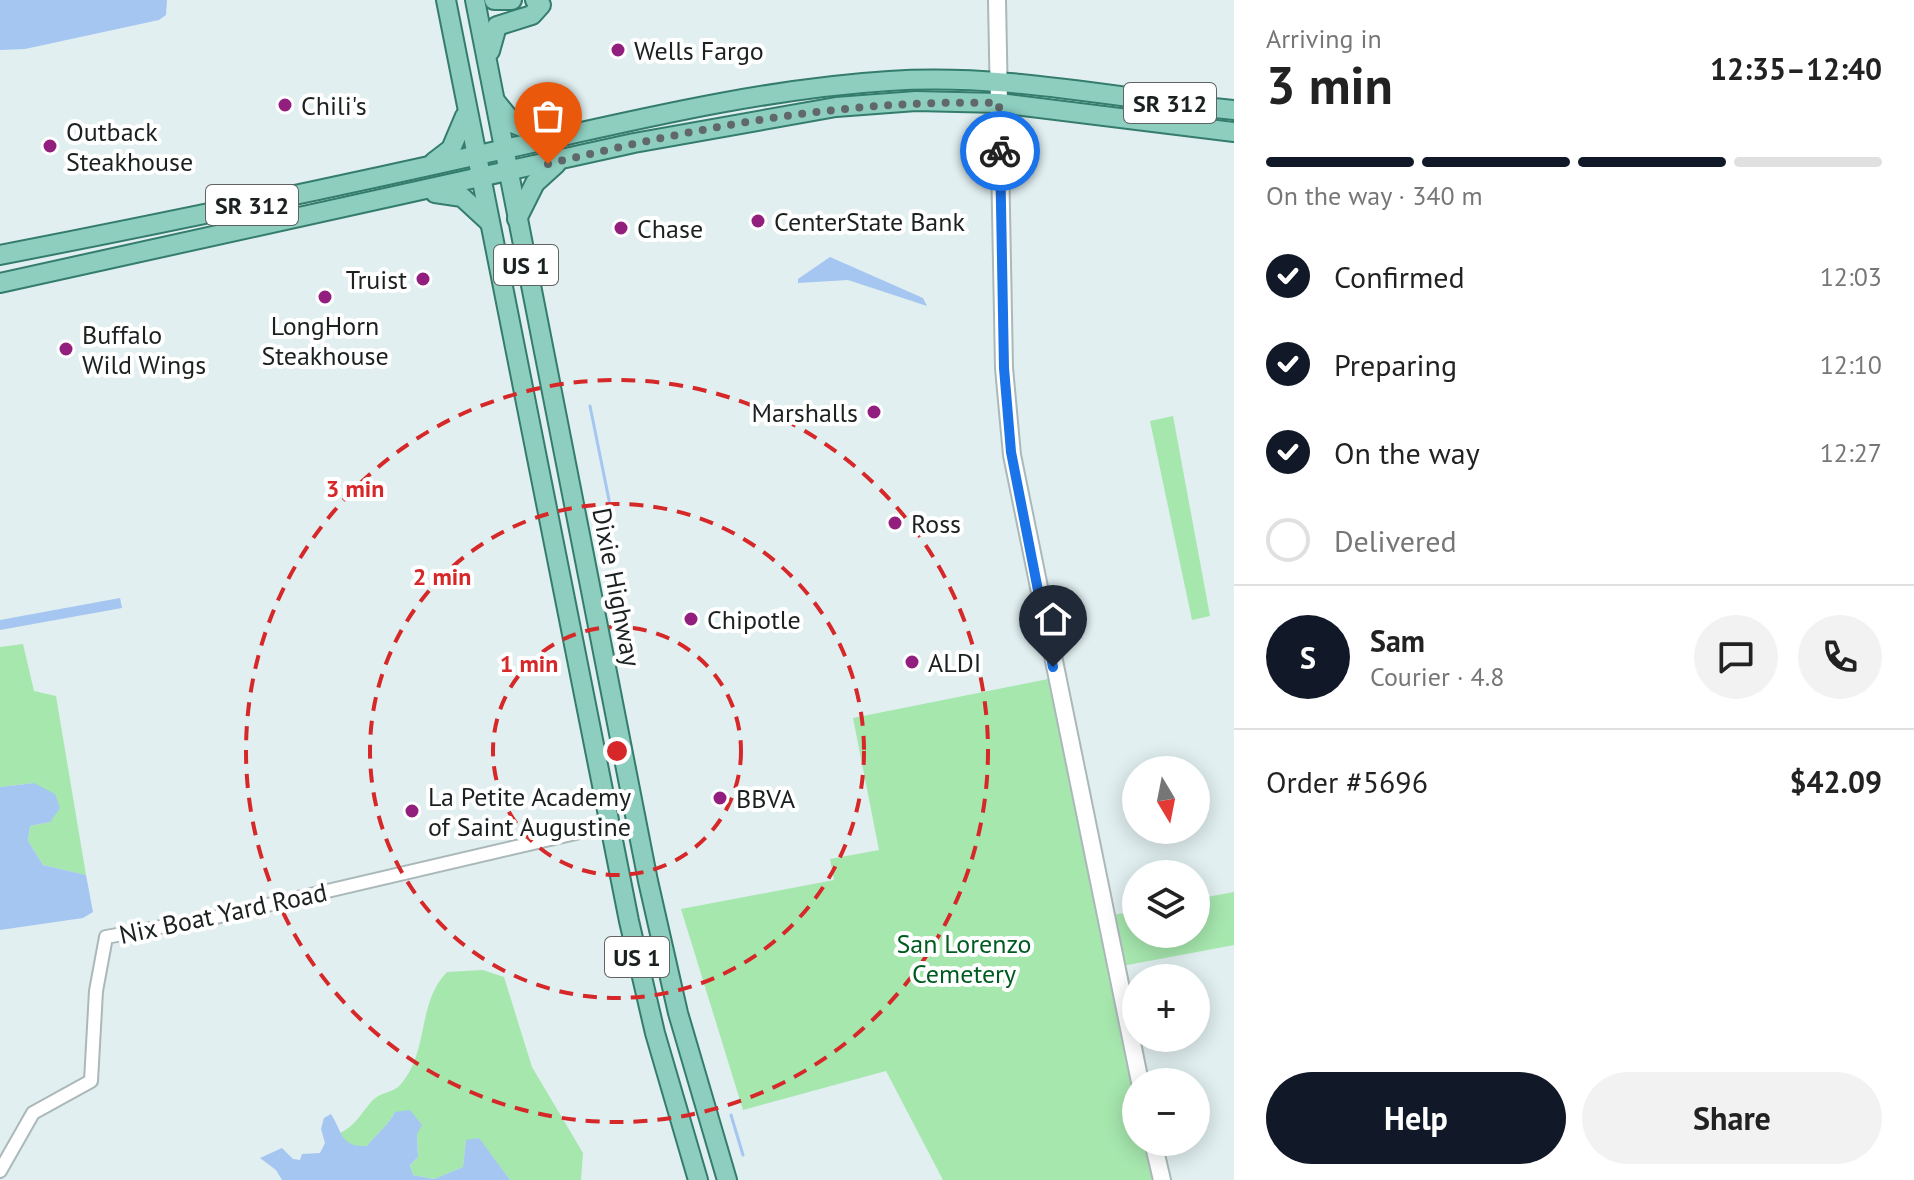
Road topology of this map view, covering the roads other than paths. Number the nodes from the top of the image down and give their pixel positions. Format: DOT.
graph roads {
  1 [pos="446,0"];
  2 [pos="475,0"];
  3 [pos="494,0"];
  4 [pos="512,0"];
  5 [pos="535,0"];
  6 [pos="997,0"];
  7 [pos="488,60"];
  8 [pos="999,82"];
  9 [pos="493,98"];
  10 [pos="752,99"];
  11 [pos="999,103"];
  12 [pos="1234,110"];
  13 [pos="466,113"];
  14 [pos="756,120"];
  15 [pos="1234,132"];
  16 [pos="551,139"];
  17 [pos="504,150"];
  18 [pos="475,156"];
  19 [pos="566,160"];
  20 [pos="431,164"];
  21 [pos="508,173"];
  22 [pos="480,179"];
  23 [pos="421,192"];
  24 [pos="240,208"];
  25 [pos="517,219"];
  26 [pos="490,224"];
  27 [pos="182,245"];
  28 [pos="0,255"];
  29 [pos="0,283"];
  30 [pos="569,621"];
  31 [pos="632,791"];
  32 [pos="629,816"];
  33 [pos="610,825"];
  34 [pos="623,892"];
  35 [pos="670,979"];
  36 [pos="1137,1068"];
  37 [pos="1156,1156"];
  38 [pos="0,1171"];
  39 [pos="698,1180"];
  40 [pos="708,1180"];
  41 [pos="727,1180"];
  42 [pos="1162,1180"];
  1 -- 13 [label="main road, Dixie Highway / US 1"];
  2 -- 7 [label="main road, Dixie Highway / US 1"];
  3 -- 4 [label="main road"];
  5 -- 7 [label="main road"];
  6 -- 8 [label="main road"];
  7 -- 9 [label="main road, Dixie Highway / US 1"];
  8 -- 10 [label="main road, SR 312"];
  8 -- 11 [label="main road"];
  8 -- 12 [label="main road, SR 312"];
  9 -- 16 [label="main road"];
  9 -- 17 [label="main road, Dixie Highway / US 1"];
  10 -- 14 [label="main road"];
  10 -- 16 [label="main road, SR 312"];
  11 -- 14 [label="main road, SR 312"];
  11 -- 15 [label="main road, SR 312"];
  11 -- 36 [label="main road"];
  13 -- 18 [label="main road, Dixie Highway / US 1"];
  13 -- 20 [label="main road"];
  14 -- 19 [label="main road, SR 312"];
  16 -- 17 [label="main road, SR 312"];
  17 -- 18 [label="main road, SR 312"];
  17 -- 21 [label="main road, Dixie Highway / US 1"];
  18 -- 20 [label="main road, SR 312"];
  18 -- 22 [label="main road, Dixie Highway / US 1"];
  19 -- 21 [label="main road, SR 312"];
  19 -- 25 [label="main road"];
  20 -- 24 [label="main road, SR 312"];
  21 -- 22 [label="main road, SR 312"];
  21 -- 25 [label="main road, Dixie Highway / US 1"];
  22 -- 23 [label="main road, SR 312"];
  22 -- 26 [label="main road, Dixie Highway / US 1"];
  23 -- 26 [label="main road"];
  23 -- 27 [label="main road, SR 312"];
  24 -- 27 [label="main road"];
  24 -- 28 [label="main road, SR 312"];
  25 -- 31 [label="main road, Dixie Highway / US 1"];
  26 -- 30 [label="main road, Dixie Highway / US 1"];
  27 -- 29 [label="main road, SR 312"];
  30 -- 32 [label="main road"];
  30 -- 33 [label="main road, Dixie Highway / US 1"];
  31 -- 32 [label="main road"];
  31 -- 35 [label="main road, Dixie Highway / US 1"];
  32 -- 33 [label="main road"];
  33 -- 34 [label="main road, Dixie Highway / US 1"];
  33 -- 35 [label="main road"];
  33 -- 38 [label="street, Nix Boat Yard Road"];
  34 -- 39 [label="main road, Dixie Highway / US 1"];
  34 -- 40 [label="main road"];
  35 -- 41 [label="main road, Dixie Highway / US 1"];
  37 -- 42 [label="main road"];
}
